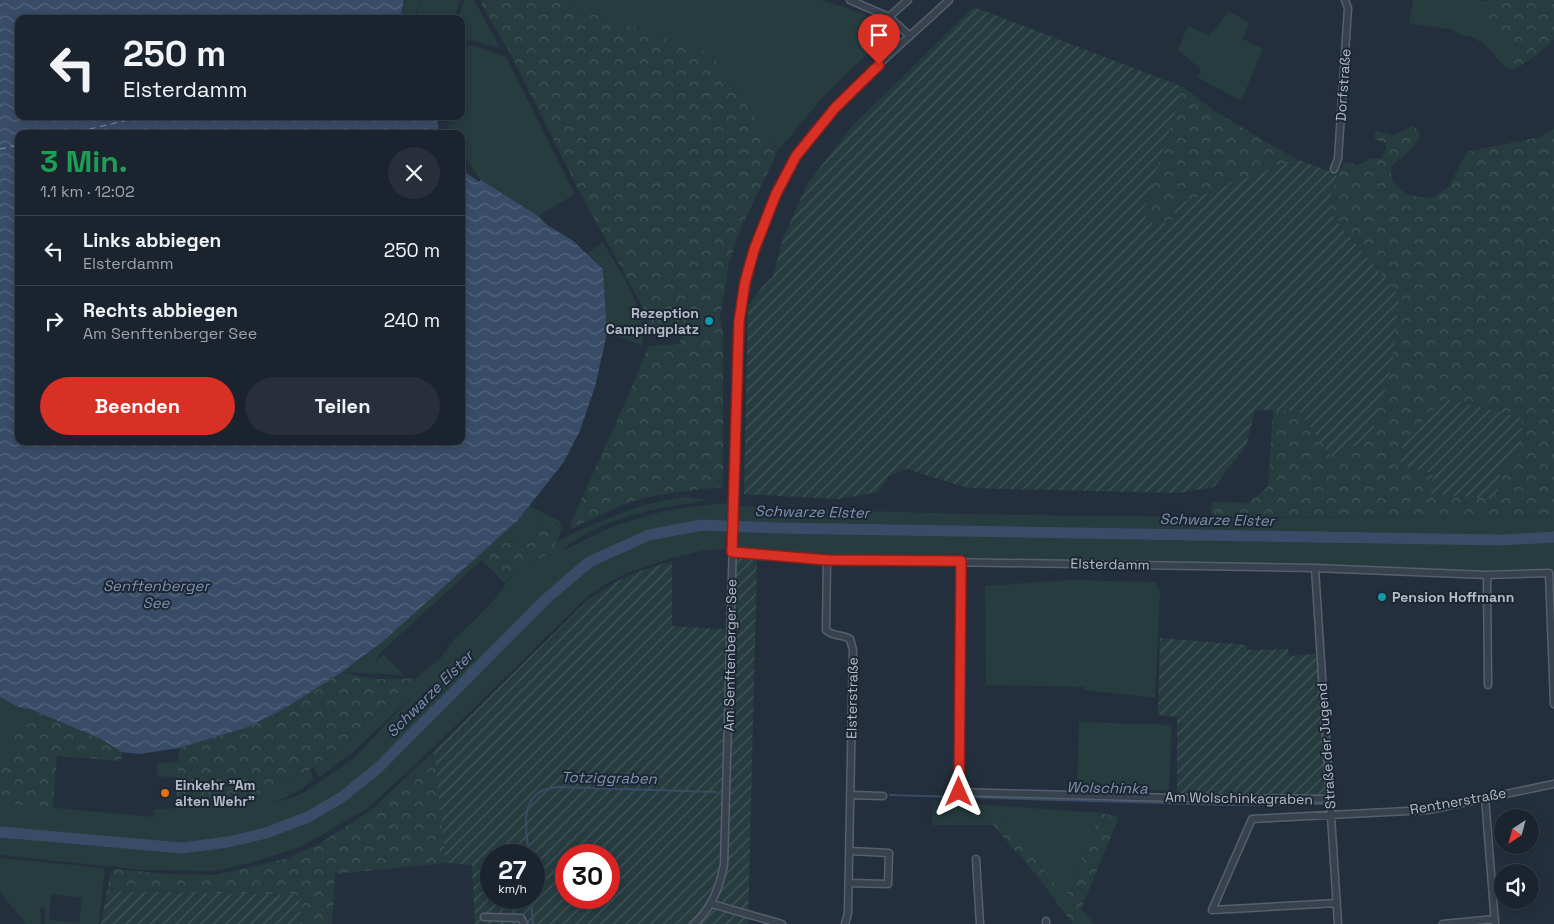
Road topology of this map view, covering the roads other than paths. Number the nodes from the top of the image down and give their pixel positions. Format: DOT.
graph roads {
  1 [pos="851,0"];
  2 [pos="908,0"];
  3 [pos="949,0"];
  4 [pos="1345,0"];
  5 [pos="889,17"];
  6 [pos="910,36"];
  7 [pos="1334,170"];
  8 [pos="732,552"];
  9 [pos="827,560"];
  10 [pos="961,561"];
  11 [pos="1315,568"];
  12 [pos="1487,575"];
  13 [pos="1488,686"];
  14 [pos="1554,704"];
  15 [pos="1554,784"];
  16 [pos="850,795"];
  17 [pos="883,796"];
  18 [pos="1486,797"];
  19 [pos="1330,799"];
  20 [pos="1331,815"];
  21 [pos="850,851"];
  22 [pos="976,859"];
  23 [pos="849,883"];
  24 [pos="1337,903"];
  25 [pos="712,904"];
  26 [pos="484,917"];
  27 [pos="1495,922"];
  28 [pos="524,924"];
  29 [pos="694,924"];
  30 [pos="782,924"];
  31 [pos="845,924"];
  32 [pos="980,924"];
  33 [pos="1338,924"];
  34 [pos="1443,924"];
  1 -- 5 [label="street"];
  2 -- 5 [label="street"];
  3 -- 6 [label="street, Am Senftenberger See"];
  4 -- 7 [label="street, Dorfstraße"];
  5 -- 6 [label="street"];
  6 -- 8 [label="street, Am Senftenberger See"];
  8 -- 9 [label="street, Elsterdamm"];
  8 -- 25 [label="street, Am Senftenberger See"];
  9 -- 10 [label="street, Elsterdamm"];
  9 -- 16 [label="street, Elsterstraße"];
  10 -- 11 [label="street, Elsterdamm"];
  10 -- 19 [label="street, Am Wolschinkagraben"];
  11 -- 12 [label="street, Elsterdamm"];
  11 -- 19 [label="street, Straße der Jugend"];
  12 -- 13 [label="street"];
  12 -- 14 [label="street, Elsterdamm"];
  15 -- 18 [label="street, Rentnerstraße"];
  16 -- 17 [label="street"];
  16 -- 21 [label="street, Elsterstraße"];
  18 -- 20 [label="street, Rentnerstraße"];
  18 -- 27 [label="street"];
  19 -- 20 [label="street, Straße der Jugend"];
  20 -- 24 [label="street, Straße der Jugend"];
  20 -- 24 [label="street, Rentnerstraße"];
  21 -- 23 [label="street, Elsterstraße"];
  21 -- 23 [label="street"];
  22 -- 32 [label="street"];
  23 -- 31 [label="street, Elsterstraße"];
  24 -- 33 [label="street, Straße der Jugend"];
  25 -- 29 [label="street, Am Senftenberger See"];
  25 -- 30 [label="street"];
  26 -- 28 [label="street"];
  27 -- 34 [label="street"];
}
